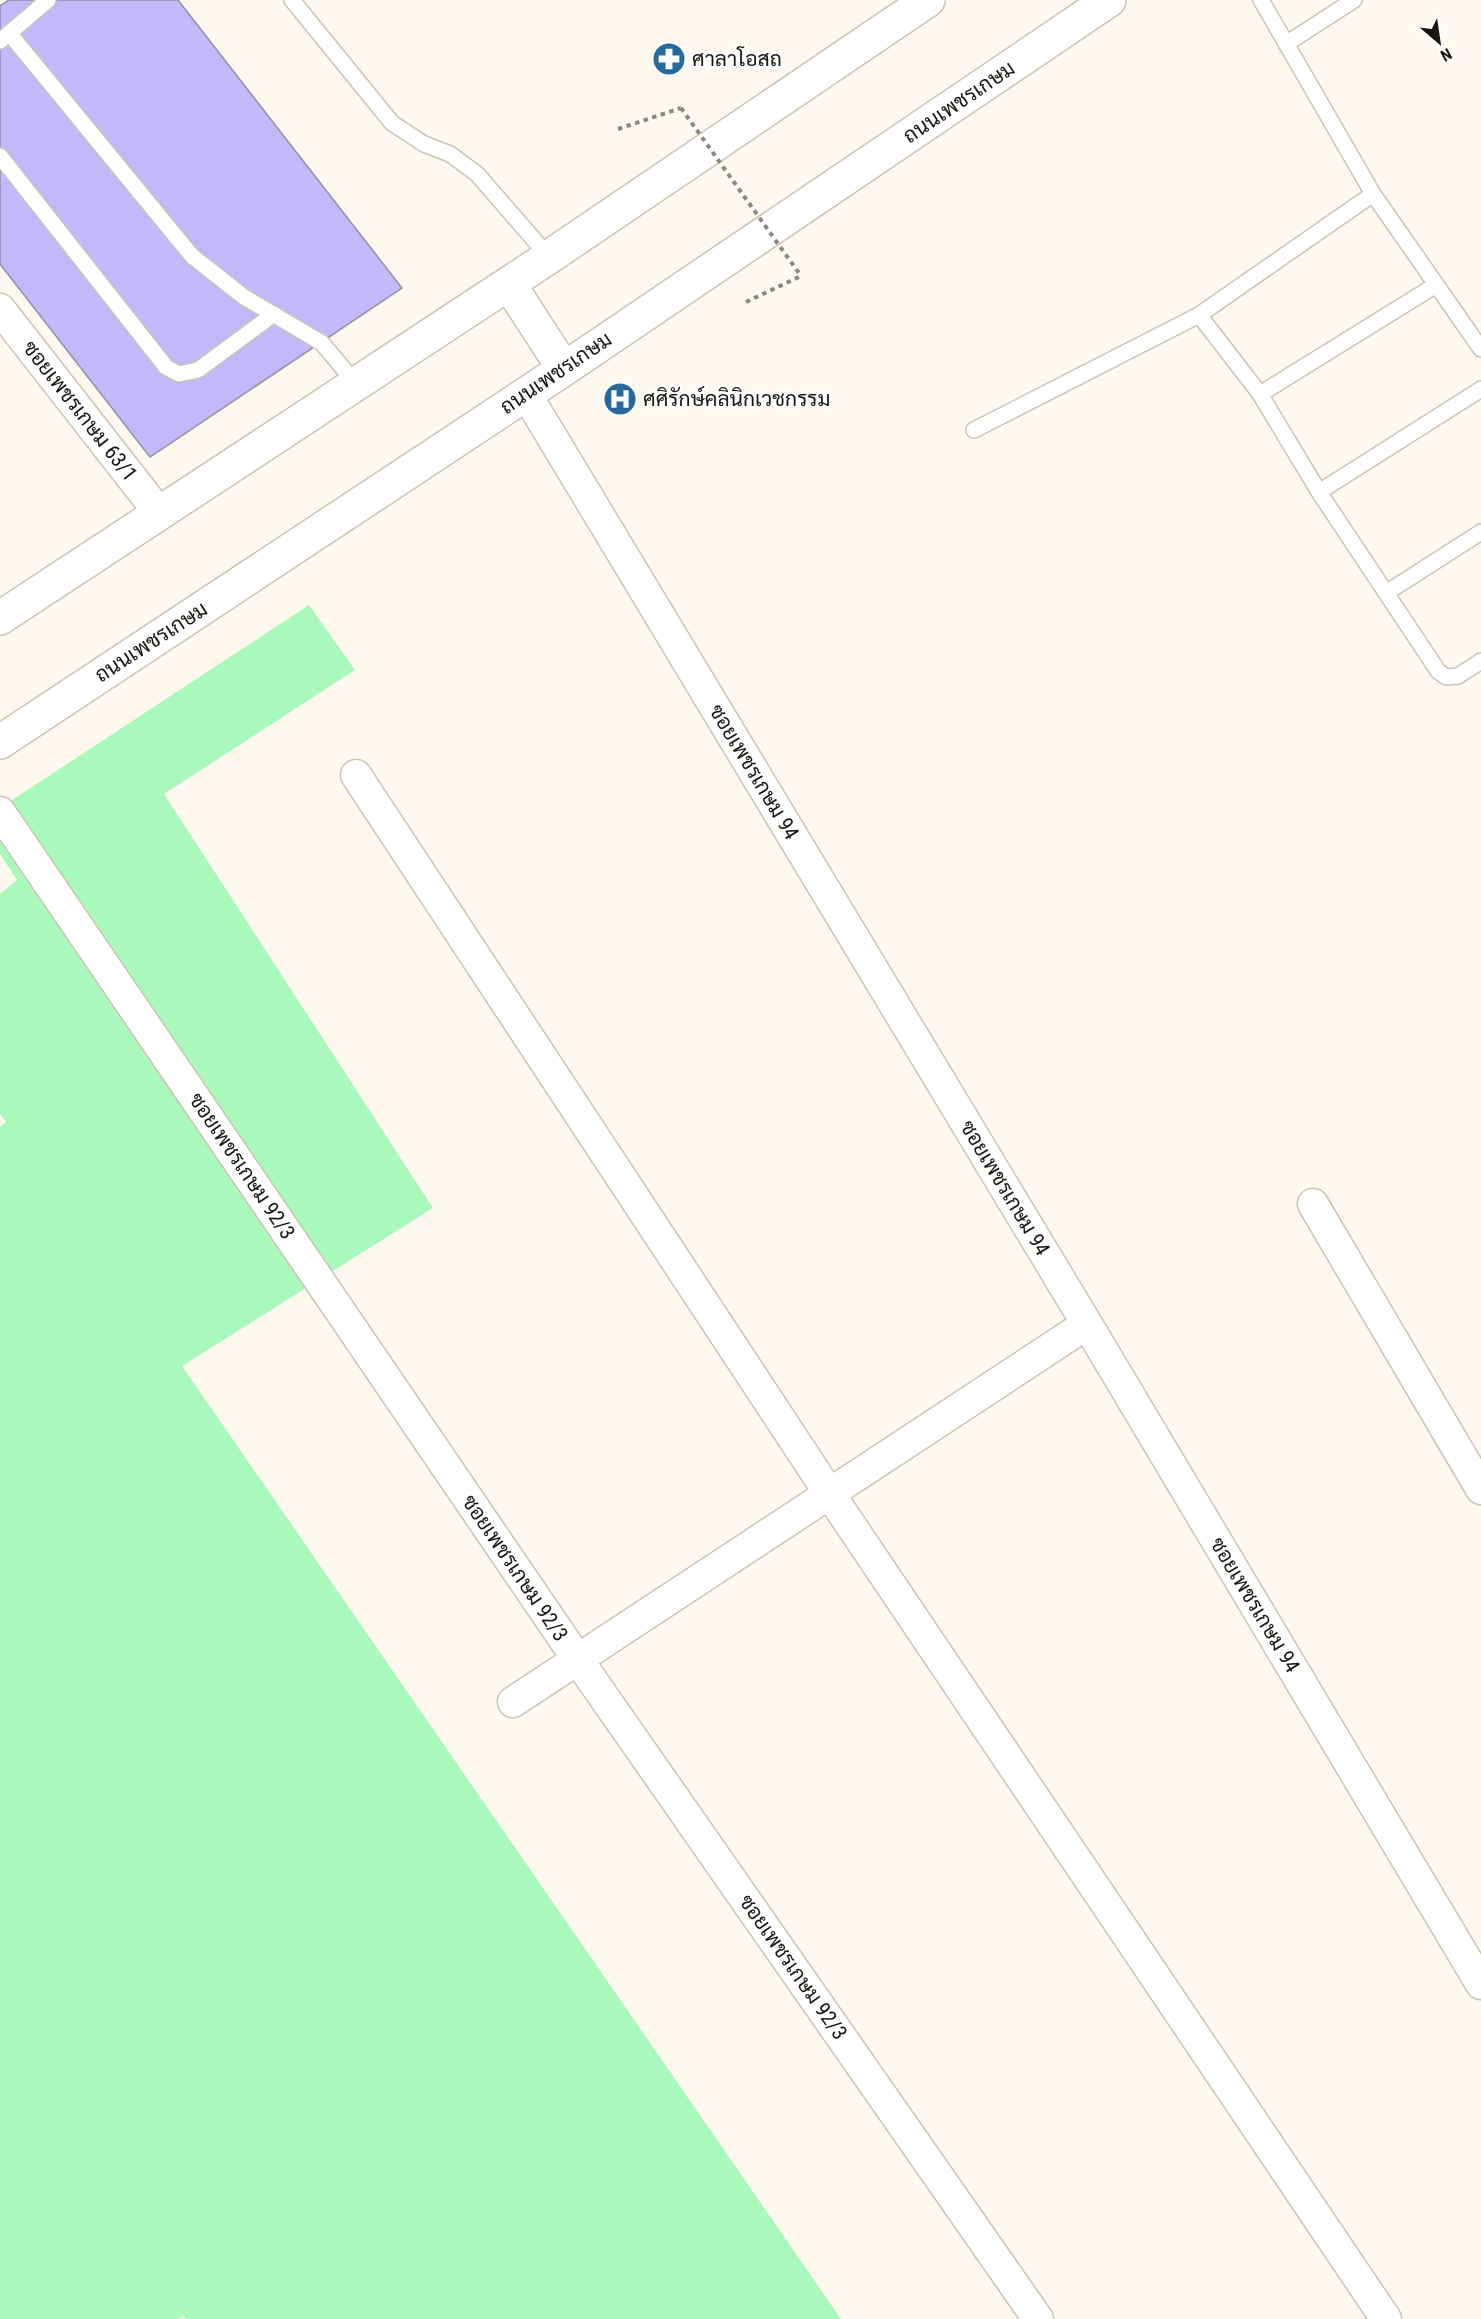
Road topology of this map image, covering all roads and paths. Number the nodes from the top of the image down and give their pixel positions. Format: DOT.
graph roads {
  1 [pos="48,0"];
  2 [pos="292,0"];
  3 [pos="928,0"];
  4 [pos="1109,0"];
  5 [pos="1261,0"];
  6 [pos="1354,0"];
  7 [pos="4,37"];
  8 [pos="1286,44"];
  9 [pos="618,129"];
  10 [pos="0,156"];
  11 [pos="1373,194"];
  12 [pos="549,257"];
  13 [pos="509,284"];
  14 [pos="1436,285"];
  15 [pos="746,302"];
  16 [pos="0,309"];
  17 [pos="274,314"];
  18 [pos="1199,315"];
  19 [pos="1481,349"];
  20 [pos="564,369"];
  21 [pos="356,384"];
  22 [pos="1481,390"];
  23 [pos="526,394"];
  24 [pos="1260,394"];
  25 [pos="974,430"];
  26 [pos="1319,492"];
  27 [pos="160,514"];
  28 [pos="1481,532"];
  29 [pos="1386,594"];
  30 [pos="0,618"];
  31 [pos="1481,661"];
  32 [pos="0,742"];
  33 [pos="356,775"];
  34 [pos="0,812"];
  35 [pos="1313,1204"];
  36 [pos="1087,1324"];
  37 [pos="1481,1489"];
  38 [pos="829,1493"];
  39 [pos="578,1660"];
  40 [pos="513,1702"];
  41 [pos="1481,1984"];
  42 [pos="1038,2319"];
  43 [pos="1386,2319"];
  1 -- 7 [label="lane"];
  2 -- 12 [label="lane"];
  3 -- 12 [label="main road"];
  4 -- 20 [label="main road, ถนนเพชรเกษม"];
  5 -- 8 [label="lane"];
  6 -- 8 [label="lane"];
  7 -- 17 [label="lane"];
  8 -- 11 [label="lane"];
  9 -- 15 [label="path, bridge"];
  10 -- 17 [label="lane"];
  11 -- 14 [label="lane"];
  11 -- 18 [label="lane"];
  12 -- 13 [label="main road"];
  13 -- 20 [label="main road"];
  13 -- 21 [label="main road"];
  14 -- 19 [label="lane"];
  14 -- 24 [label="lane"];
  16 -- 27 [label="street, ซอยเพชรเกษม 63/1"];
  17 -- 21 [label="lane"];
  18 -- 24 [label="lane"];
  18 -- 25 [label="lane"];
  20 -- 23 [label="main road, ถนนเพชรเกษม"];
  21 -- 27 [label="main road"];
  22 -- 26 [label="lane"];
  23 -- 32 [label="main road, ถนนเพชรเกษม"];
  23 -- 36 [label="street, ซอยเพชรเกษม 94"];
  24 -- 26 [label="lane"];
  26 -- 29 [label="lane"];
  27 -- 30 [label="main road"];
  28 -- 29 [label="lane"];
  29 -- 31 [label="lane"];
  33 -- 38 [label="street"];
  34 -- 39 [label="street, ซอยเพชรเกษม 92/3"];
  35 -- 37 [label="street"];
  36 -- 38 [label="street"];
  36 -- 41 [label="street, ซอยเพชรเกษม 94"];
  38 -- 39 [label="street"];
  38 -- 43 [label="street"];
  39 -- 40 [label="street"];
  39 -- 42 [label="street, ซอยเพชรเกษม 92/3"];
}
